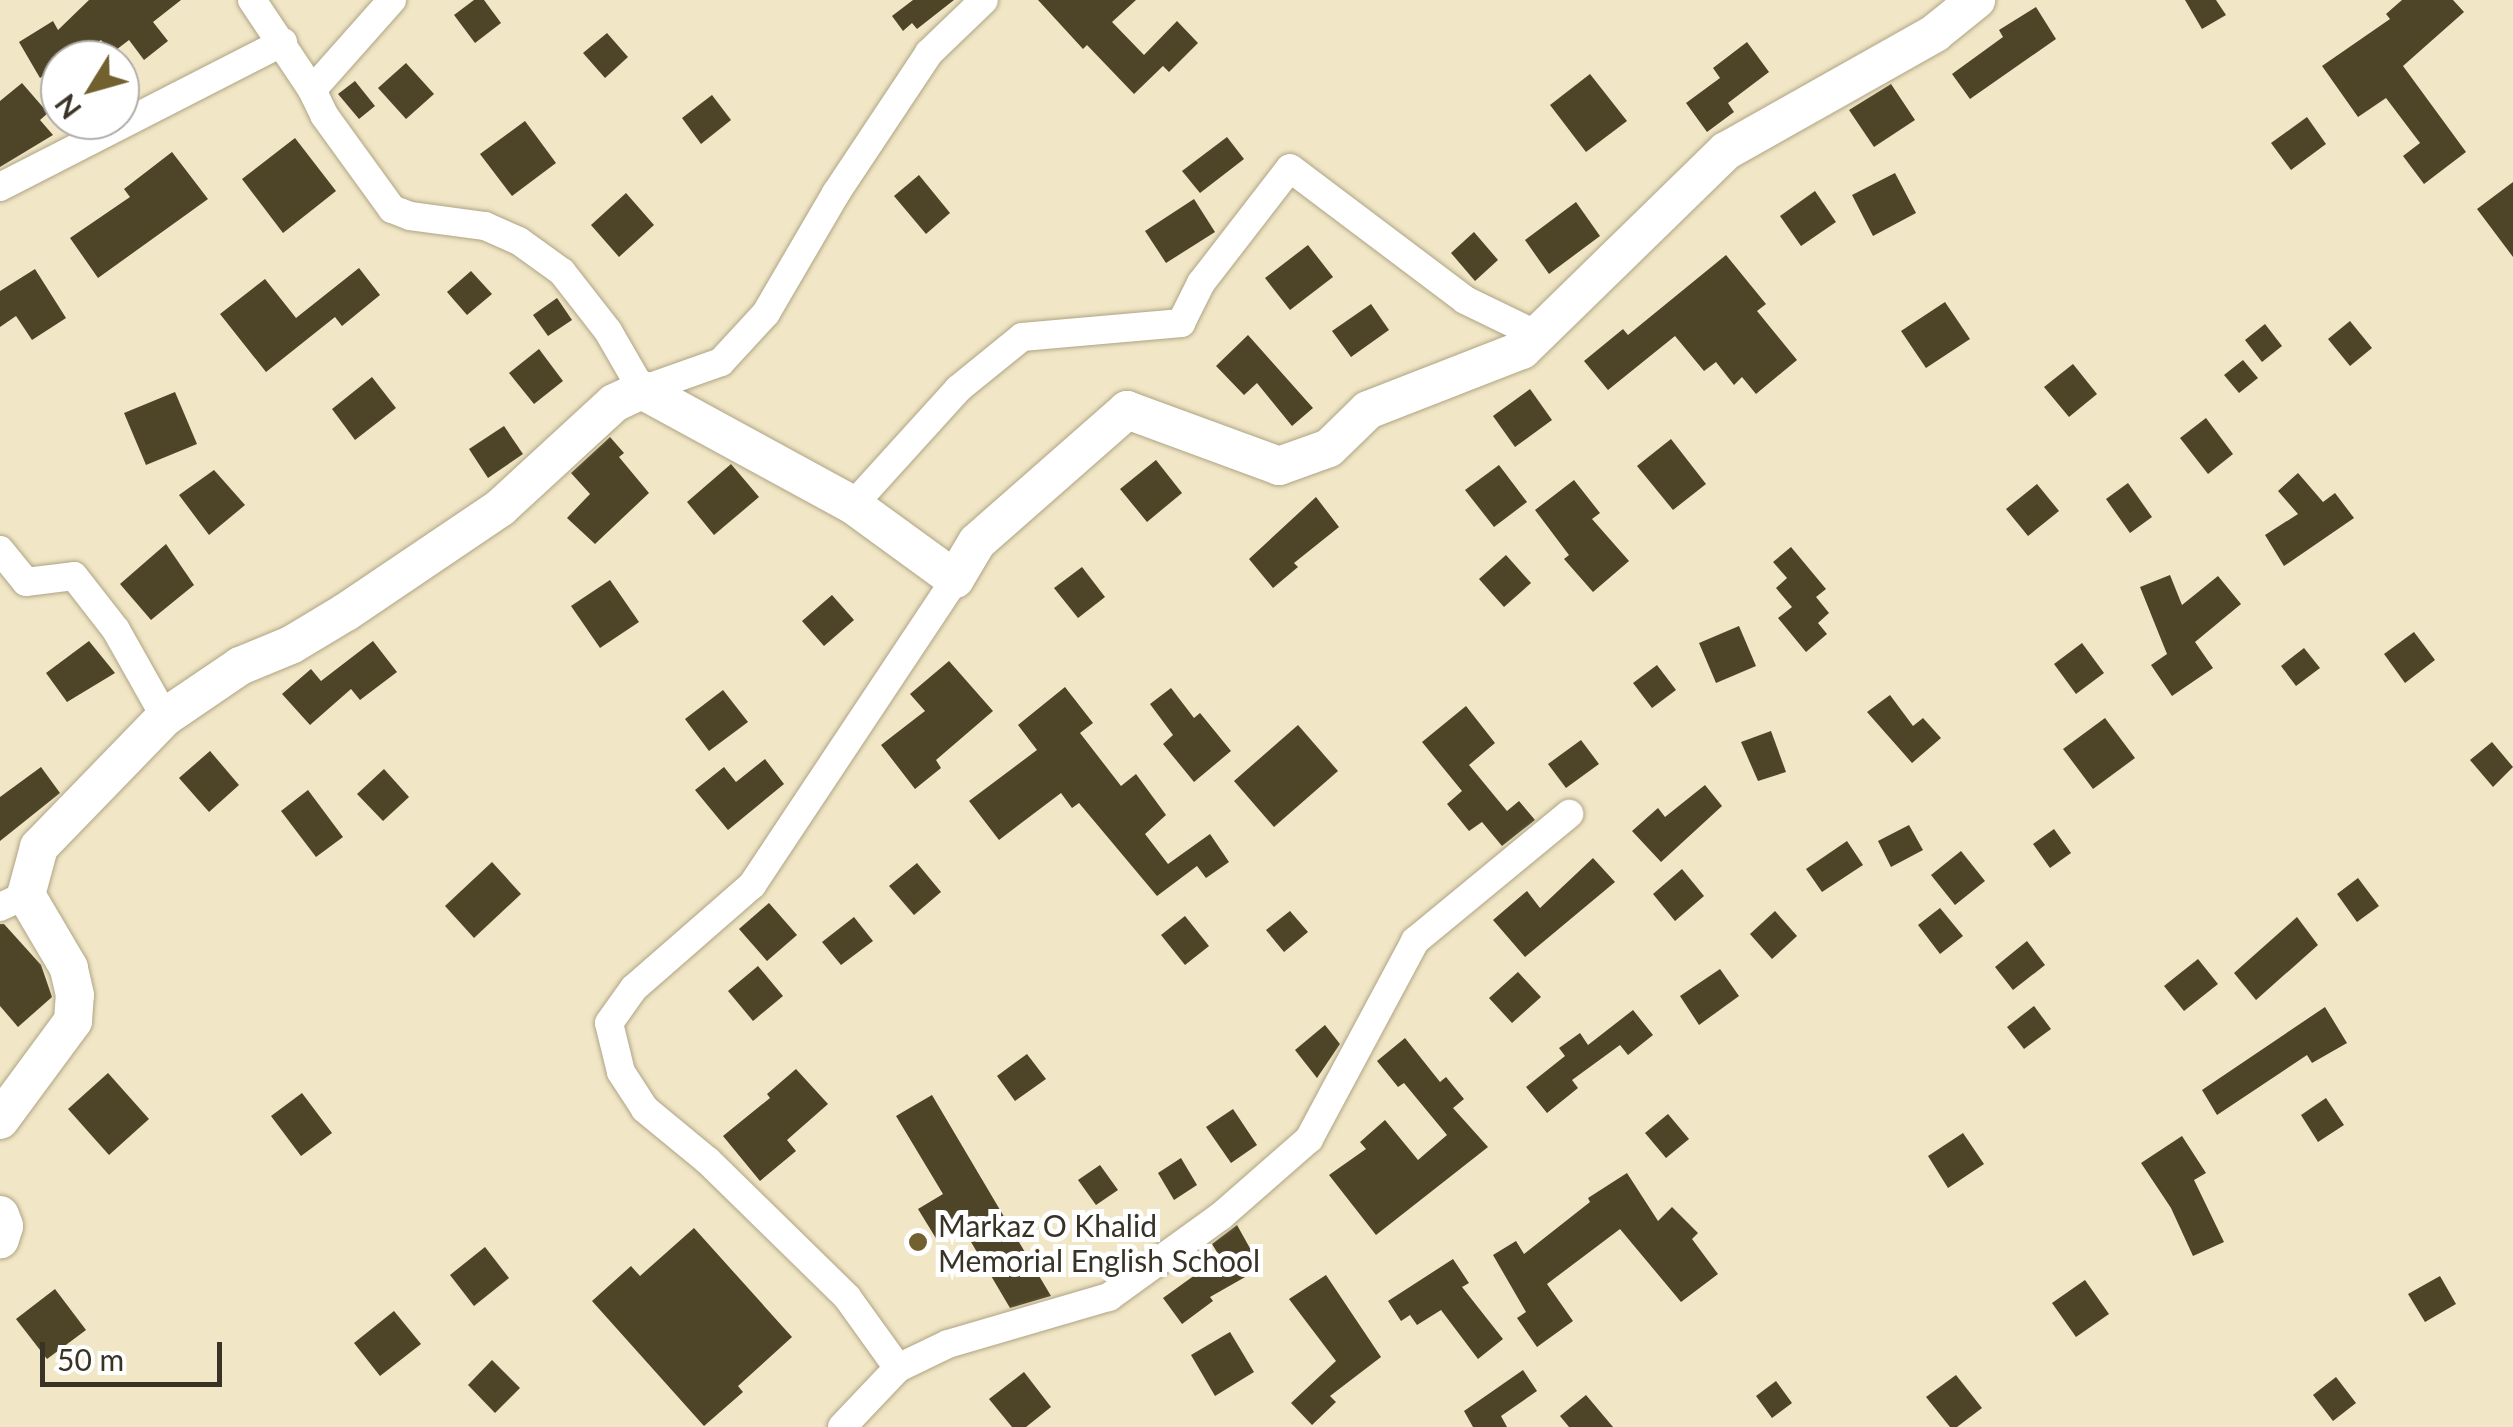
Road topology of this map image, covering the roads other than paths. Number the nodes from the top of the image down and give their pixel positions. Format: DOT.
graph roads {
  1 [pos="252,0"];
  2 [pos="392,0"];
  3 [pos="984,0"];
  4 [pos="1976,0"];
  5 [pos="282,42"];
  6 [pos="312,90"];
  7 [pos="0,188"];
  8 [pos="1535,334"];
  9 [pos="642,390"];
  10 [pos="854,506"];
  11 [pos="0,550"];
  12 [pos="955,579"];
  13 [pos="165,717"];
  14 [pos="1569,814"];
  15 [pos="13,901"];
  16 [pos="0,1120"];
  17 [pos="0,1215"];
  18 [pos="0,1239"];
  19 [pos="898,1368"];
  20 [pos="842,1427"];
  1 -- 5 [label="street"];
  2 -- 6 [label="street"];
  3 -- 9 [label="street"];
  4 -- 8 [label="main road"];
  5 -- 6 [label="street"];
  5 -- 7 [label="street"];
  6 -- 9 [label="street"];
  8 -- 10 [label="street"];
  8 -- 12 [label="main road"];
  9 -- 10 [label="main road"];
  9 -- 13 [label="main road"];
  10 -- 12 [label="main road"];
  11 -- 13 [label="street"];
  12 -- 19 [label="street"];
  13 -- 15 [label="main road"];
  14 -- 19 [label="street"];
  15 -- 16 [label="main road"];
  17 -- 18 [label="main road"];
  19 -- 20 [label="street"];
}
